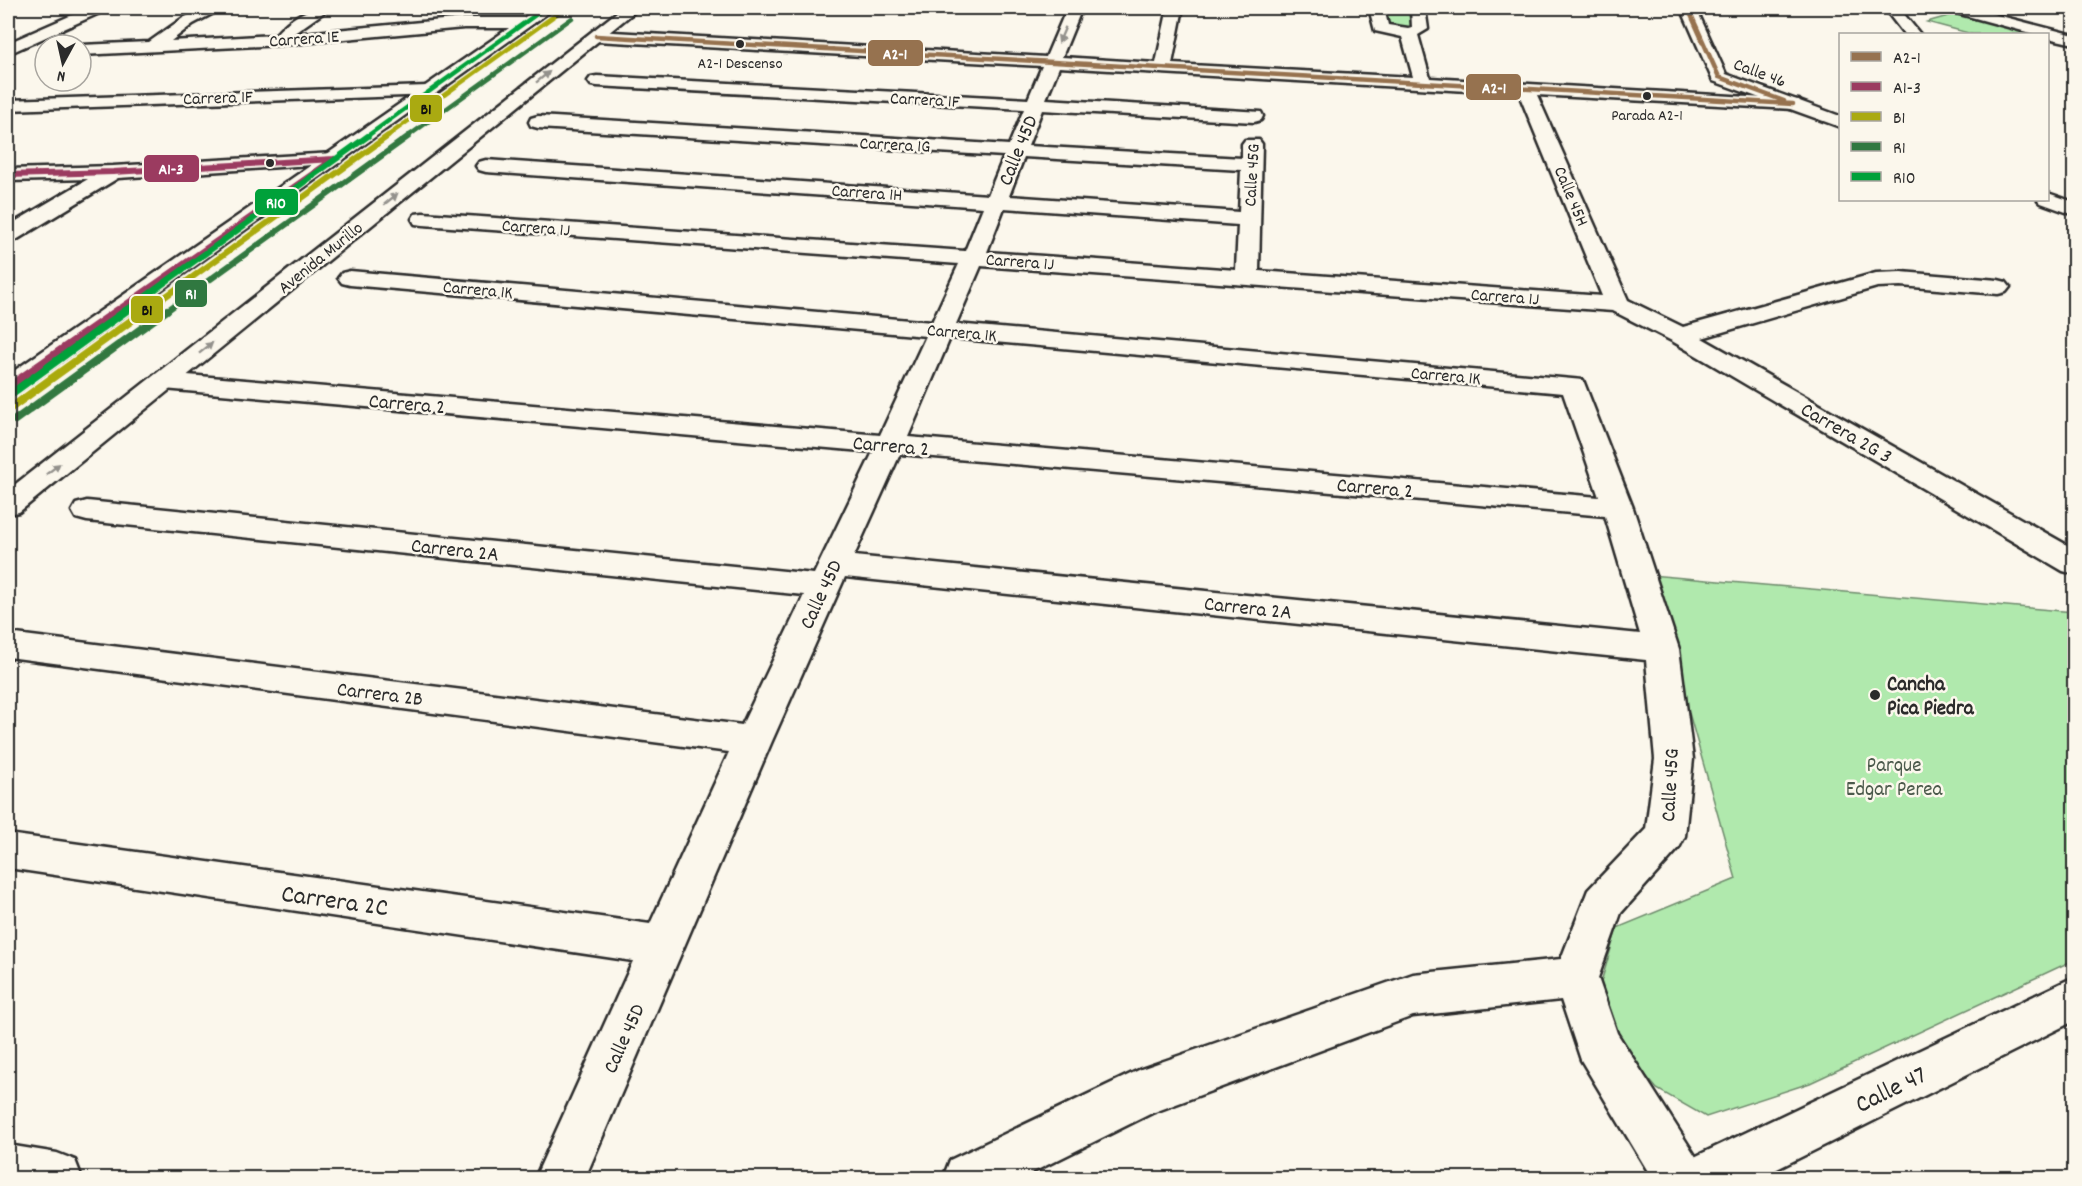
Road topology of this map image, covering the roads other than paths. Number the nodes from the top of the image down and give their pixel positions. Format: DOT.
graph roads {
  1 [pos="99,8"];
  2 [pos="215,8"];
  3 [pos="322,8"];
  4 [pos="547,8"];
  5 [pos="631,8"];
  6 [pos="1074,8"];
  7 [pos="1176,8"];
  8 [pos="1377,8"];
  9 [pos="1418,8"];
  10 [pos="1688,8"];
  11 [pos="1891,8"];
  12 [pos="1954,8"];
  13 [pos="411,13"];
  14 [pos="526,22"];
  15 [pos="402,30"];
  16 [pos="1409,33"];
  17 [pos="1911,33"];
  18 [pos="2047,33"];
  19 [pos="2049,34"];
  20 [pos="596,36"];
  21 [pos="280,40"];
  22 [pos="2073,40"];
  23 [pos="152,47"];
  24 [pos="93,49"];
  25 [pos="8,51"];
  26 [pos="33,51"];
  27 [pos="1051,62"];
  28 [pos="1163,68"];
  29 [pos="1260,74"];
  30 [pos="597,81"];
  31 [pos="1422,83"];
  32 [pos="1526,89"];
  33 [pos="428,91"];
  34 [pos="1793,104"];
  35 [pos="8,105"];
  36 [pos="1035,105"];
  37 [pos="1254,116"];
  38 [pos="538,122"];
  39 [pos="1839,122"];
  40 [pos="1017,151"];
  41 [pos="334,159"];
  42 [pos="1251,165"];
  43 [pos="486,166"];
  44 [pos="113,172"];
  45 [pos="8,175"];
  46 [pos="2049,199"];
  47 [pos="997,201"];
  48 [pos="2074,209"];
  49 [pos="423,219"];
  50 [pos="1249,219"];
  51 [pos="8,235"];
  52 [pos="973,258"];
  53 [pos="350,278"];
  54 [pos="1247,278"];
  55 [pos="1998,287"];
  56 [pos="1618,304"];
  57 [pos="940,330"];
  58 [pos="1681,336"];
  59 [pos="164,381"];
  60 [pos="1574,386"];
  61 [pos="8,387"];
  62 [pos="890,445"];
  63 [pos="8,505"];
  64 [pos="1618,508"];
  65 [pos="87,511"];
  66 [pos="2074,563"];
  67 [pos="828,576"];
  68 [pos="8,645"];
  69 [pos="1662,649"];
  70 [pos="753,741"];
  71 [pos="8,851"];
  72 [pos="663,946"];
  73 [pos="1576,978"];
  74 [pos="2074,998"];
  75 [pos="8,1170"];
  76 [pos="57,1179"];
  77 [pos="561,1179"];
  78 [pos="968,1179"];
  79 [pos="1680,1179"];
  80 [pos="1706,1179"];
  1 -- 25 [label="street"];
  2 -- 23 [label="street"];
  3 -- 21 [label="street"];
  4 -- 14 [label="street"];
  5 -- 20 [label="street, Avenida Murillo"];
  6 -- 27 [label="street, Calle 45D, one-way"];
  7 -- 28 [label="street"];
  8 -- 16 [label="street"];
  9 -- 16 [label="street"];
  10 -- 34 [label="street, Calle 46"];
  11 -- 17 [label="street"];
  12 -- 18 [label="street"];
  13 -- 15 [label="street"];
  14 -- 15 [label="street, Carrera 1E"];
  14 -- 33 [label="street"];
  15 -- 21 [label="street, Carrera 1E"];
  16 -- 31 [label="street"];
  19 -- 22 [label="street"];
  20 -- 27 [label="street"];
  59 -- 20 [label="street, Avenida Murillo, one-way"];
  21 -- 23 [label="street, Carrera 1E"];
  23 -- 24 [label="street, Carrera 1E"];
  25 -- 26 [label="street"];
  27 -- 28 [label="street"];
  27 -- 36 [label="street, Calle 45D"];
  28 -- 29 [label="street"];
  29 -- 31 [label="street"];
  29 -- 37 [label="street, Calle 45G"];
  30 -- 36 [label="street, Carrera 1F"];
  31 -- 32 [label="street"];
  32 -- 34 [label="street"];
  32 -- 56 [label="street, Calle 45H"];
  33 -- 35 [label="street, Carrera 1F"];
  33 -- 41 [label="street"];
  34 -- 39 [label="street"];
  36 -- 37 [label="street, Carrera 1F"];
  36 -- 40 [label="street, Calle 45D"];
  37 -- 42 [label="street, Calle 45G"];
  38 -- 40 [label="street, Carrera 1G"];
  40 -- 42 [label="street, Carrera 1G"];
  40 -- 47 [label="street, Calle 45D"];
  41 -- 44 [label="street"];
  41 -- 61 [label="street"];
  42 -- 50 [label="street, Calle 45G"];
  43 -- 47 [label="street, Carrera 1H"];
  44 -- 45 [label="street"];
  44 -- 51 [label="street"];
  46 -- 48 [label="street"];
  47 -- 50 [label="street, Carrera 1H"];
  47 -- 52 [label="street, Calle 45D"];
  49 -- 52 [label="street, Carrera 1J"];
  50 -- 54 [label="street, Calle 45G"];
  52 -- 54 [label="street, Carrera 1J"];
  52 -- 57 [label="street, Calle 45D"];
  53 -- 57 [label="street, Carrera 1K"];
  54 -- 56 [label="street, Carrera 1J"];
  55 -- 58 [label="street"];
  56 -- 58 [label="street, Carrera 2G 3"];
  57 -- 60 [label="street, Carrera 1K"];
  57 -- 62 [label="street, Calle 45D"];
  58 -- 66 [label="street, Carrera 2G 3"];
  59 -- 62 [label="street, Carrera 2"];
  63 -- 59 [label="street, Avenida Murillo, one-way"];
  60 -- 64 [label="street, Calle 45G"];
  62 -- 64 [label="street, Carrera 2"];
  62 -- 67 [label="street, Calle 45D"];
  64 -- 69 [label="street, Calle 45G"];
  65 -- 67 [label="street, Carrera 2A"];
  67 -- 69 [label="street, Carrera 2A"];
  67 -- 70 [label="street, Calle 45D"];
  68 -- 70 [label="street, Carrera 2B"];
  69 -- 73 [label="street, Calle 45G"];
  70 -- 72 [label="street, Calle 45D"];
  71 -- 72 [label="street, Carrera 2C"];
  72 -- 77 [label="street, Calle 45D"];
  73 -- 78 [label="street"];
  73 -- 79 [label="street"];
  74 -- 80 [label="street, Calle 47"];
  75 -- 76 [label="street"];
}
